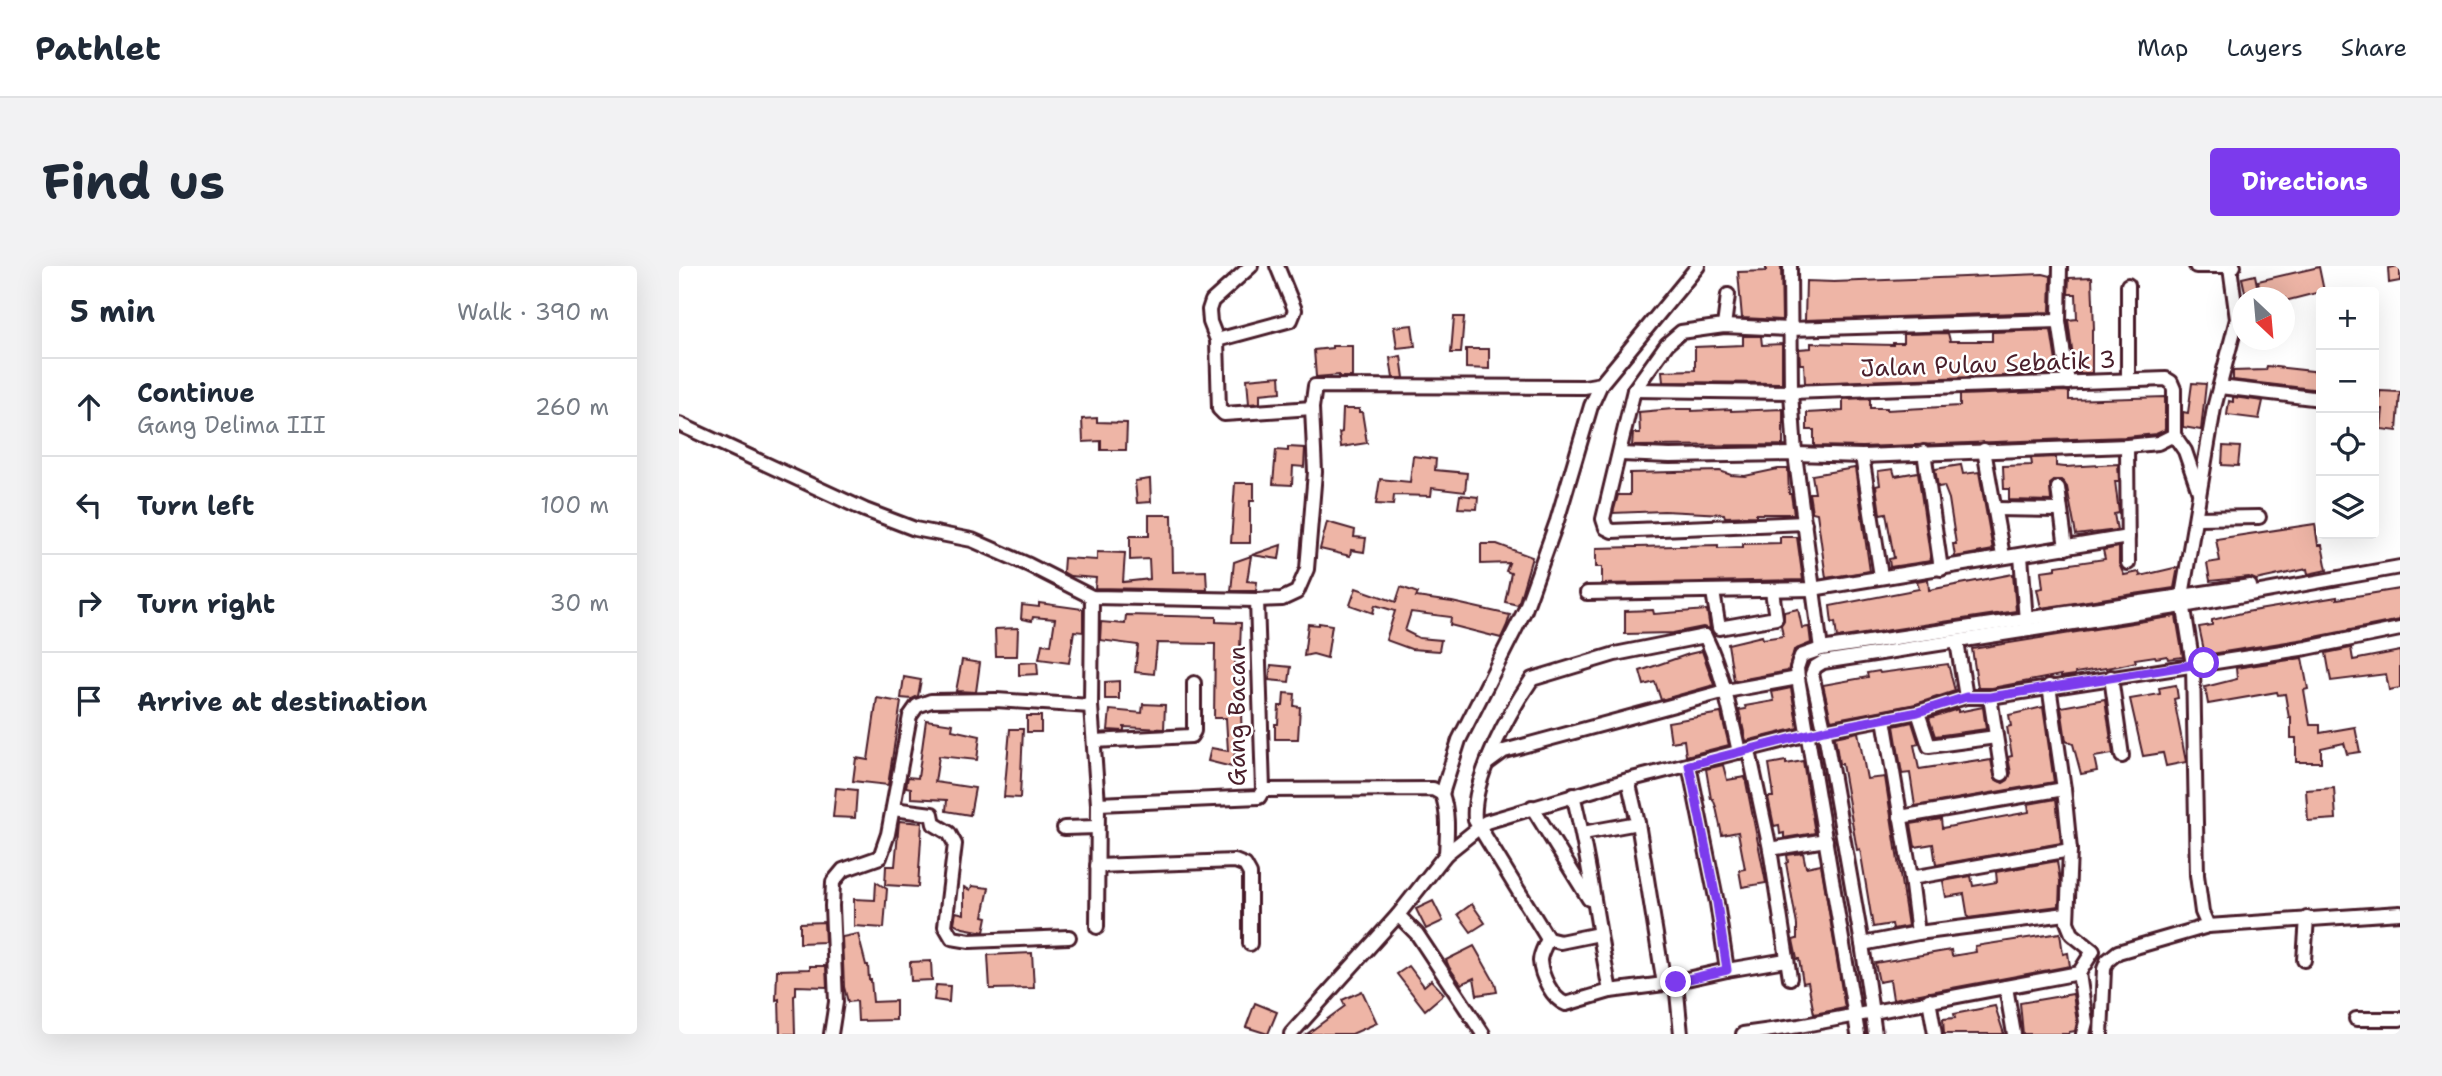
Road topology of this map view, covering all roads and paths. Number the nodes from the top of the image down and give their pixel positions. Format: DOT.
graph roads {
  1 [pos="1251,266"];
  2 [pos="1277,266"];
  3 [pos="1698,266"];
  4 [pos="1790,266"];
  5 [pos="2060,266"];
  6 [pos="2196,266"];
  7 [pos="2213,266"];
  8 [pos="2232,267"];
  9 [pos="2127,285"];
  10 [pos="1728,295"];
  11 [pos="2059,321"];
  12 [pos="1724,327"];
  13 [pos="1789,329"];
  14 [pos="1217,340"];
  15 [pos="2128,380"];
  16 [pos="2068,383"];
  17 [pos="1601,384"];
  18 [pos="2220,387"];
  19 [pos="1634,390"];
  20 [pos="1791,392"];
  21 [pos="2316,398"];
  22 [pos="1312,408"];
  23 [pos="679,424"];
  24 [pos="2174,435"];
  25 [pos="2127,446"];
  26 [pos="1984,450"];
  27 [pos="1924,452"];
  28 [pos="1621,454"];
  29 [pos="1795,454"];
  30 [pos="1862,456"];
  31 [pos="2057,488"];
  32 [pos="2200,494"];
  33 [pos="1995,509"];
  34 [pos="2059,510"];
  35 [pos="2259,517"];
  36 [pos="2196,519"];
  37 [pos="1805,523"];
  38 [pos="2128,537"];
  39 [pos="2066,548"];
  40 [pos="2003,556"];
  41 [pos="2021,556"];
  42 [pos="2128,563"];
  43 [pos="2400,567"];
  44 [pos="1941,569"];
  45 [pos="1881,576"];
  46 [pos="1812,589"];
  47 [pos="1772,591"];
  48 [pos="1713,592"];
  49 [pos="1587,593"];
  50 [pos="1092,597"];
  51 [pos="1257,600"];
  52 [pos="2183,601"];
  53 [pos="2026,621"];
  54 [pos="2400,629"];
  55 [pos="1957,642"];
  56 [pos="1821,649"];
  57 [pos="2193,665"];
  58 [pos="2111,677"];
  59 [pos="1798,678"];
  60 [pos="1194,683"];
  61 [pos="2049,686"];
  62 [pos="1725,691"];
  63 [pos="1966,697"];
  64 [pos="1990,697"];
  65 [pos="1091,706"];
  66 [pos="1918,712"];
  67 [pos="1884,719"];
  68 [pos="1825,730"];
  69 [pos="1809,735"];
  70 [pos="1996,737"];
  71 [pos="1094,741"];
  72 [pos="1744,751"];
  73 [pos="2122,756"];
  74 [pos="1488,763"];
  75 [pos="1689,765"];
  76 [pos="2002,774"];
  77 [pos="1628,780"];
  78 [pos="2064,789"];
  79 [pos="1263,790"];
  80 [pos="1442,794"];
  81 [pos="1573,795"];
  82 [pos="1098,804"];
  83 [pos="1532,807"];
  84 [pos="893,809"];
  85 [pos="1901,817"];
  86 [pos="1638,823"];
  87 [pos="1097,827"];
  88 [pos="1479,827"];
  89 [pos="1065,828"];
  90 [pos="1583,833"];
  91 [pos="1826,840"];
  92 [pos="1770,849"];
  93 [pos="2070,849"];
  94 [pos="1445,854"];
  95 [pos="1097,866"];
  96 [pos="1911,878"];
  97 [pos="1593,905"];
  98 [pos="2400,913"];
  99 [pos="1398,915"];
  100 [pos="2066,915"];
  101 [pos="2307,918"];
  102 [pos="2208,926"];
  103 [pos="1097,927"];
  104 [pos="1918,933"];
  105 [pos="1599,934"];
  106 [pos="1069,937"];
  107 [pos="1548,939"];
  108 [pos="1250,944"];
  109 [pos="1862,944"];
  110 [pos="2093,951"];
  111 [pos="1786,960"];
  112 [pos="2304,960"];
  113 [pos="2107,961"];
  114 [pos="1727,970"];
  115 [pos="2079,973"];
  116 [pos="1790,978"];
  117 [pos="1670,983"];
  118 [pos="2006,987"];
  119 [pos="1611,991"];
  120 [pos="1929,1000"];
  121 [pos="1871,1013"];
  122 [pos="1855,1016"];
  123 [pos="2356,1019"];
  124 [pos="2400,1019"];
  125 [pos="1800,1030"];
  126 [pos="831,1034"];
  127 [pos="1290,1034"];
  128 [pos="1483,1034"];
  129 [pos="1681,1034"];
  130 [pos="1743,1034"];
  131 [pos="1858,1034"];
  132 [pos="1875,1034"];
  133 [pos="1935,1034"];
  134 [pos="2014,1034"];
  135 [pos="2083,1034"];
  136 [pos="2101,1034"];
  1 -- 14 [label="street"];
  2 -- 14 [label="street"];
  3 -- 17 [label="street"];
  4 -- 13 [label="street"];
  5 -- 11 [label="street"];
  6 -- 7 [label="street"];
  7 -- 8 [label="street"];
  8 -- 18 [label="street"];
  9 -- 15 [label="street"];
  10 -- 12 [label="street"];
  11 -- 13 [label="street"];
  11 -- 16 [label="street"];
  12 -- 13 [label="street"];
  12 -- 19 [label="street"];
  13 -- 20 [label="street"];
  14 -- 22 [label="street"];
  15 -- 16 [label="street, Jalan Pulau Sebatik 3"];
  15 -- 24 [label="street, Jalan Pulau Sebatik 3"];
  16 -- 20 [label="street, Jalan Pulau Sebatik 3"];
  17 -- 22 [label="street"];
  17 -- 80 [label="street"];
  18 -- 21 [label="street"];
  18 -- 32 [label="street"];
  19 -- 20 [label="street, Jalan Pulau Sebatik 3"];
  19 -- 28 [label="street"];
  20 -- 29 [label="street"];
  22 -- 51 [label="street"];
  23 -- 50 [label="street"];
  24 -- 25 [label="street"];
  24 -- 32 [label="street"];
  25 -- 26 [label="street"];
  25 -- 38 [label="street"];
  26 -- 27 [label="street"];
  26 -- 33 [label="street"];
  27 -- 30 [label="street"];
  27 -- 44 [label="street"];
  28 -- 29 [label="street"];
  28 -- 37 [label="street"];
  29 -- 30 [label="street"];
  29 -- 37 [label="street"];
  30 -- 45 [label="street"];
  31 -- 34 [label="street"];
  32 -- 36 [label="street"];
  33 -- 34 [label="street"];
  33 -- 40 [label="street"];
  34 -- 39 [label="street"];
  35 -- 36 [label="street"];
  36 -- 52 [label="street"];
  37 -- 46 [label="street"];
  38 -- 39 [label="street"];
  38 -- 42 [label="street"];
  39 -- 41 [label="street"];
  40 -- 41 [label="street"];
  40 -- 44 [label="street"];
  41 -- 53 [label="street"];
  43 -- 52 [label="street"];
  44 -- 45 [label="street"];
  45 -- 46 [label="street"];
  46 -- 47 [label="street"];
  46 -- 56 [label="street"];
  47 -- 48 [label="street"];
  47 -- 48 [label="street"];
  48 -- 49 [label="street"];
  50 -- 51 [label="street"];
  50 -- 65 [label="street"];
  51 -- 79 [label="street, Gang Bacan"];
  52 -- 53 [label="street"];
  52 -- 55 [label="street"];
  52 -- 57 [label="street"];
  53 -- 56 [label="street"];
  54 -- 57 [label="street"];
  55 -- 63 [label="street"];
  55 -- 68 [label="street"];
  56 -- 59 [label="street"];
  57 -- 58 [label="street"];
  57 -- 102 [label="street"];
  58 -- 61 [label="street"];
  58 -- 73 [label="street"];
  59 -- 62 [label="street"];
  59 -- 69 [label="street"];
  60 -- 71 [label="street"];
  61 -- 64 [label="street"];
  61 -- 78 [label="street"];
  62 -- 72 [label="street"];
  62 -- 74 [label="street"];
  62 -- 74 [label="street"];
  63 -- 64 [label="street"];
  63 -- 66 [label="street"];
  64 -- 70 [label="street"];
  65 -- 71 [label="street"];
  65 -- 84 [label="street"];
  66 -- 67 [label="street"];
  66 -- 70 [label="street"];
  67 -- 68 [label="street"];
  67 -- 85 [label="street"];
  68 -- 69 [label="street"];
  68 -- 109 [label="street"];
  69 -- 72 [label="street"];
  69 -- 91 [label="street"];
  70 -- 76 [label="street"];
  71 -- 82 [label="street"];
  72 -- 75 [label="street"];
  72 -- 92 [label="street"];
  74 -- 88 [label="street"];
  75 -- 77 [label="street"];
  75 -- 114 [label="street"];
  77 -- 81 [label="street"];
  77 -- 86 [label="street"];
  78 -- 85 [label="street"];
  78 -- 93 [label="street"];
  79 -- 80 [label="street"];
  79 -- 82 [label="street, Gang Bacan"];
  80 -- 94 [label="street"];
  81 -- 83 [label="street"];
  81 -- 90 [label="street"];
  82 -- 87 [label="street"];
  83 -- 88 [label="street"];
  83 -- 97 [label="street"];
  84 -- 106 [label="street"];
  84 -- 126 [label="street"];
  85 -- 96 [label="street"];
  86 -- 90 [label="street"];
  86 -- 117 [label="street"];
  87 -- 89 [label="street"];
  87 -- 95 [label="street"];
  88 -- 94 [label="street"];
  88 -- 107 [label="street"];
  90 -- 97 [label="street"];
  91 -- 92 [label="street"];
  91 -- 122 [label="street"];
  92 -- 111 [label="street"];
  93 -- 96 [label="street"];
  93 -- 100 [label="street"];
  94 -- 99 [label="street"];
  95 -- 103 [label="street"];
  95 -- 108 [label="street"];
  96 -- 104 [label="street"];
  97 -- 105 [label="street"];
  98 -- 101 [label="street"];
  99 -- 127 [label="street"];
  99 -- 128 [label="street"];
  100 -- 104 [label="street"];
  100 -- 110 [label="street"];
  101 -- 102 [label="street"];
  101 -- 112 [label="street"];
  102 -- 113 [label="street"];
  104 -- 109 [label="street"];
  105 -- 107 [label="street"];
  105 -- 119 [label="street"];
  107 -- 119 [label="street"];
  109 -- 121 [label="street"];
  110 -- 113 [label="street"];
  110 -- 115 [label="street"];
  111 -- 114 [label="street"];
  111 -- 116 [label="street"];
  113 -- 136 [label="street"];
  114 -- 117 [label="street"];
  115 -- 118 [label="street"];
  115 -- 135 [label="street"];
  117 -- 119 [label="street"];
  117 -- 129 [label="street"];
  118 -- 120 [label="street"];
  118 -- 134 [label="street"];
  120 -- 121 [label="street"];
  120 -- 133 [label="street"];
  121 -- 122 [label="street"];
  121 -- 132 [label="street"];
  122 -- 125 [label="street"];
  122 -- 131 [label="street"];
  123 -- 124 [label="street"];
  125 -- 130 [label="street"];
}
